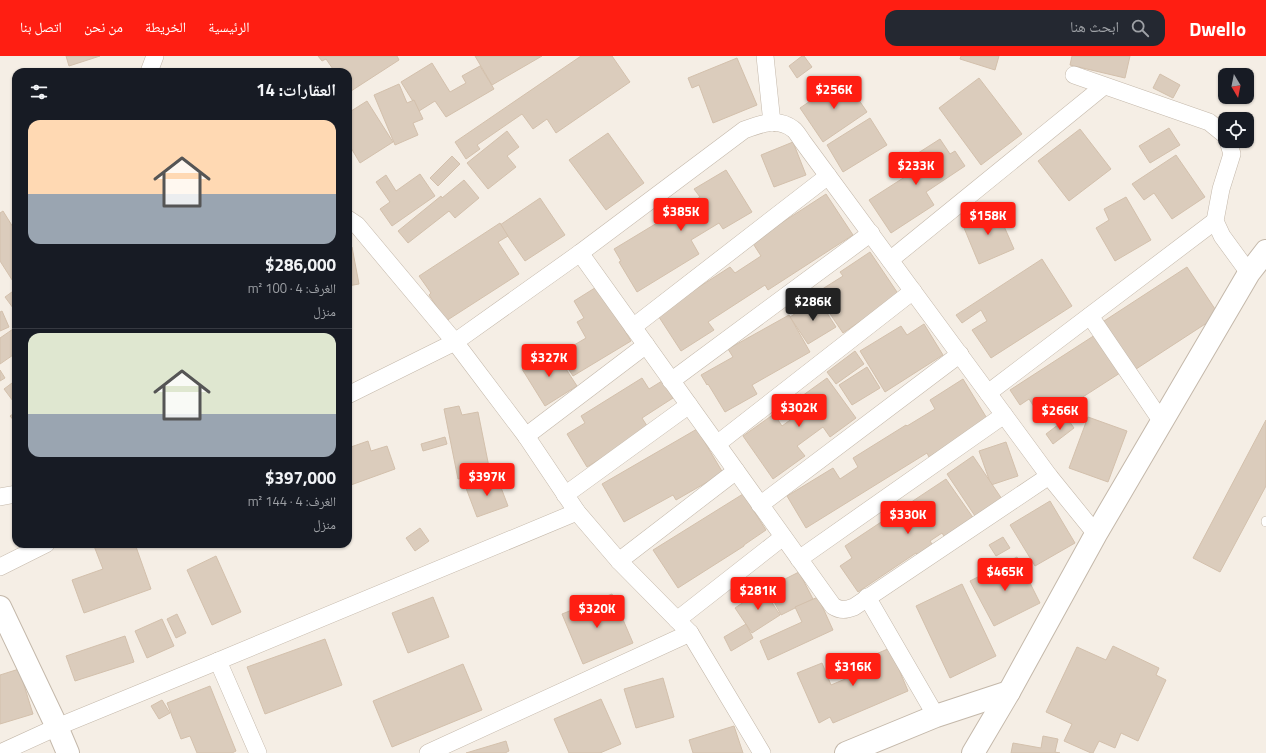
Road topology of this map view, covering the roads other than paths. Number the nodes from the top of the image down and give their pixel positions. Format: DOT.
graph roads {
  1 [pos="155,56"];
  2 [pos="765,56"];
  3 [pos="150,68"];
  4 [pos="1074,75"];
  5 [pos="1104,86"];
  6 [pos="772,123"];
  7 [pos="1218,129"];
  8 [pos="1230,148"];
  9 [pos="828,176"];
  10 [pos="1215,221"];
  11 [pos="352,222"];
  12 [pos="871,234"];
  13 [pos="1266,251"];
  14 [pos="580,253"];
  15 [pos="890,260"];
  16 [pos="1249,272"];
  17 [pos="913,291"];
  18 [pos="1090,316"];
  19 [pos="633,327"];
  20 [pos="455,342"];
  21 [pos="646,345"];
  22 [pos="960,354"];
  23 [pos="672,381"];
  24 [pos="352,393"];
  25 [pos="988,393"];
  26 [pos="689,405"];
  27 [pos="1004,415"];
  28 [pos="1162,422"];
  29 [pos="526,436"];
  30 [pos="717,444"];
  31 [pos="736,471"];
  32 [pos="1049,476"];
  33 [pos="565,495"];
  34 [pos="760,505"];
  35 [pos="577,512"];
  36 [pos="1096,534"];
  37 [pos="783,537"];
  38 [pos="38,548"];
  39 [pos="799,559"];
  40 [pos="619,560"];
  41 [pos="0,567"];
  42 [pos="867,597"];
  43 [pos="0,607"];
  44 [pos="677,620"];
  45 [pos="690,634"];
  46 [pos="218,661"];
  47 [pos="1009,692"];
  48 [pos="936,716"];
  49 [pos="57,727"];
  50 [pos="0,753"];
  51 [pos="68,753"];
  52 [pos="258,753"];
  53 [pos="428,753"];
  54 [pos="762,753"];
  55 [pos="846,753"];
  56 [pos="973,753"];
  1 -- 3 [label="street"];
  2 -- 6 [label="street"];
  4 -- 5 [label="street"];
  5 -- 7 [label="street"];
  5 -- 15 [label="street"];
  6 -- 9 [label="street"];
  6 -- 14 [label="street"];
  8 -- 10 [label="street"];
  9 -- 12 [label="street"];
  9 -- 19 [label="street"];
  10 -- 16 [label="street"];
  10 -- 18 [label="street"];
  11 -- 20 [label="street"];
  12 -- 15 [label="street"];
  12 -- 23 [label="street"];
  13 -- 16 [label="street"];
  14 -- 19 [label="street"];
  14 -- 20 [label="street"];
  15 -- 17 [label="street"];
  16 -- 28 [label="street"];
  17 -- 22 [label="street"];
  17 -- 30 [label="street"];
  18 -- 25 [label="street"];
  18 -- 28 [label="street"];
  19 -- 21 [label="street"];
  20 -- 24 [label="street"];
  20 -- 29 [label="street"];
  21 -- 23 [label="street"];
  21 -- 29 [label="street"];
  22 -- 25 [label="street"];
  22 -- 34 [label="street"];
  23 -- 26 [label="street"];
  25 -- 27 [label="street"];
  26 -- 30 [label="street"];
  26 -- 33 [label="street"];
  27 -- 32 [label="street"];
  27 -- 39 [label="street"];
  28 -- 36 [label="street"];
  29 -- 33 [label="street"];
  30 -- 31 [label="street"];
  31 -- 34 [label="street"];
  31 -- 40 [label="street"];
  32 -- 36 [label="street"];
  32 -- 42 [label="street"];
  33 -- 35 [label="street"];
  34 -- 37 [label="street"];
  35 -- 40 [label="street"];
  35 -- 46 [label="street"];
  36 -- 47 [label="street"];
  37 -- 39 [label="street"];
  37 -- 44 [label="street"];
  38 -- 41 [label="street"];
  39 -- 42 [label="street"];
  40 -- 44 [label="street"];
  42 -- 48 [label="street"];
  43 -- 49 [label="street"];
  44 -- 45 [label="street"];
  45 -- 53 [label="street"];
  45 -- 54 [label="street"];
  46 -- 49 [label="street"];
  46 -- 52 [label="street"];
  47 -- 48 [label="street"];
  47 -- 56 [label="street"];
  48 -- 55 [label="street"];
  49 -- 50 [label="street"];
  49 -- 51 [label="street"];
}
